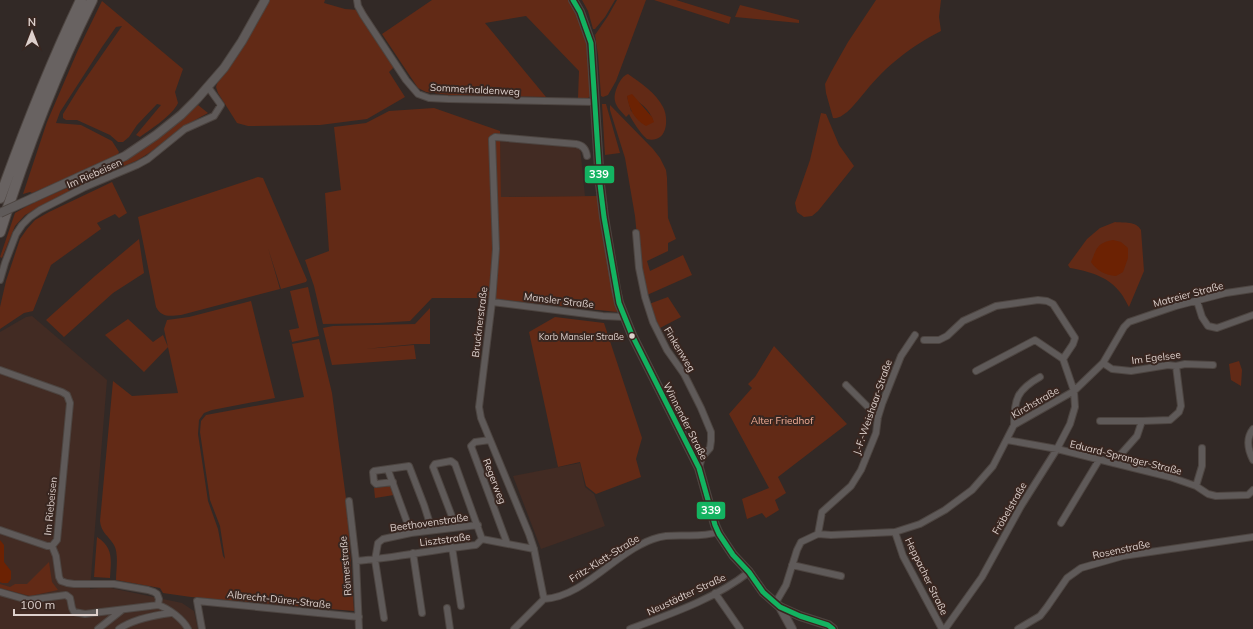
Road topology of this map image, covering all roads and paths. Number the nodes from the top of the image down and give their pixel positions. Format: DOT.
graph roads {
  1 [pos="81,0"];
  2 [pos="92,0"];
  3 [pos="265,0"];
  4 [pos="357,0"];
  5 [pos="573,0"];
  6 [pos="208,87"];
  7 [pos="595,102"];
  8 [pos="586,156"];
  9 [pos="0,198"];
  10 [pos="0,213"];
  11 [pos="0,232"];
  12 [pos="636,233"];
  13 [pos="0,280"];
  14 [pos="1253,289"];
  15 [pos="1197,301"];
  16 [pos="492,302"];
  17 [pos="1253,315"];
  18 [pos="624,316"];
  19 [pos="1129,322"];
  20 [pos="915,335"];
  21 [pos="924,340"];
  22 [pos="1062,359"];
  23 [pos="1103,363"];
  24 [pos="1213,365"];
  25 [pos="1176,366"];
  26 [pos="0,370"];
  27 [pos="976,371"];
  28 [pos="1040,377"];
  29 [pos="846,385"];
  30 [pos="1074,391"];
  31 [pos="878,417"];
  32 [pos="1100,421"];
  33 [pos="1142,421"];
  34 [pos="1014,425"];
  35 [pos="1253,429"];
  36 [pos="490,440"];
  37 [pos="1007,440"];
  38 [pos="1202,448"];
  39 [pos="1057,449"];
  40 [pos="1099,460"];
  41 [pos="1253,460"];
  42 [pos="1113,463"];
  43 [pos="699,468"];
  44 [pos="388,470"];
  45 [pos="393,482"];
  46 [pos="1196,486"];
  47 [pos="1253,490"];
  48 [pos="349,501"];
  49 [pos="1061,523"];
  50 [pos="478,525"];
  51 [pos="456,527"];
  52 [pos="0,530"];
  53 [pos="432,530"];
  54 [pos="718,532"];
  55 [pos="895,532"];
  56 [pos="412,533"];
  57 [pos="818,534"];
  58 [pos="1253,537"];
  59 [pos="482,539"];
  60 [pos="507,543"];
  61 [pos="52,546"];
  62 [pos="452,547"];
  63 [pos="534,549"];
  64 [pos="414,553"];
  65 [pos="375,560"];
  66 [pos="356,562"];
  67 [pos="792,565"];
  68 [pos="749,572"];
  69 [pos="841,576"];
  70 [pos="0,592"];
  71 [pos="715,594"];
  72 [pos="544,599"];
  73 [pos="778,604"];
  74 [pos="158,605"];
  75 [pos="461,606"];
  76 [pos="124,608"];
  77 [pos="447,608"];
  78 [pos="172,613"];
  79 [pos="422,613"];
  80 [pos="800,616"];
  81 [pos="359,617"];
  82 [pos="384,618"];
  83 [pos="791,627"];
  84 [pos="98,629"];
  85 [pos="119,629"];
  86 [pos="188,629"];
  87 [pos="202,629"];
  88 [pos="359,629"];
  89 [pos="450,629"];
  90 [pos="514,629"];
  91 [pos="630,629"];
  92 [pos="740,629"];
  93 [pos="833,629"];
  94 [pos="943,629"];
  95 [pos="1018,629"];
  1 -- 9 [label="highway"];
  2 -- 11 [label="highway"];
  3 -- 6 [label="street"];
  4 -- 7 [label="street, Sommerhaldenweg"];
  5 -- 7 [label="street, Winnender Straße"];
  6 -- 10 [label="street, bridge"];
  6 -- 13 [label="street, Im Riebeisen"];
  7 -- 18 [label="street, Winnender Straße"];
  8 -- 16 [label="street, Brucknerstraße"];
  12 -- 43 [label="street, Finkenweg"];
  14 -- 15 [label="street, Matreier Straße"];
  15 -- 17 [label="street"];
  15 -- 19 [label="street, Matreier Straße"];
  16 -- 18 [label="street, Mansler Straße"];
  16 -- 36 [label="street, Brucknerstraße"];
  18 -- 43 [label="street, Winnender Straße"];
  19 -- 23 [label="street, Kirchstraße"];
  20 -- 31 [label="street, J.-F.-Weishaar-Straße"];
  21 -- 22 [label="street"];
  22 -- 27 [label="street"];
  22 -- 30 [label="street"];
  23 -- 25 [label="street, Im Egelsee"];
  23 -- 30 [label="street, Kirchstraße"];
  24 -- 25 [label="street, Im Egelsee"];
  25 -- 33 [label="street"];
  26 -- 61 [label="street, Im Riebeisen"];
  28 -- 34 [label="street"];
  29 -- 31 [label="street"];
  30 -- 34 [label="street, Kirchstraße"];
  30 -- 39 [label="street, Fröbelstraße"];
  31 -- 57 [label="street, J.-F.-Weishaar-Straße"];
  32 -- 33 [label="street"];
  33 -- 42 [label="street"];
  34 -- 37 [label="street, Kirchstraße"];
  35 -- 41 [label="street"];
  36 -- 60 [label="street, Regerweg"];
  36 -- 63 [label="street, Brucknerstraße"];
  37 -- 39 [label="street, Eduard-Spranger-Straße"];
  37 -- 55 [label="street, Kirchstraße"];
  38 -- 46 [label="street"];
  39 -- 40 [label="street, Eduard-Spranger-Straße"];
  39 -- 94 [label="street, Fröbelstraße"];
  40 -- 42 [label="street, Eduard-Spranger-Straße"];
  40 -- 49 [label="street"];
  42 -- 46 [label="street, Eduard-Spranger-Straße"];
  43 -- 54 [label="street, Winnender Straße"];
  44 -- 45 [label="street"];
  44 -- 45 [label="street"];
  44 -- 53 [label="street"];
  45 -- 56 [label="street"];
  46 -- 47 [label="street, Eduard-Spranger-Straße"];
  48 -- 66 [label="street, Römerstraße"];
  50 -- 51 [label="street, Beethovenstraße"];
  50 -- 51 [label="street"];
  50 -- 59 [label="street"];
  51 -- 53 [label="street, Beethovenstraße"];
  52 -- 61 [label="street, Im Riebeisen"];
  53 -- 56 [label="street, Beethovenstraße"];
  54 -- 68 [label="street, Winnender Straße"];
  54 -- 72 [label="street, Fritz-Klett-Straße"];
  55 -- 57 [label="street, Kirchstraße"];
  55 -- 94 [label="street, Heppacher Straße"];
  56 -- 65 [label="street, Beethovenstraße"];
  57 -- 67 [label="street"];
  58 -- 95 [label="street, Rosenstraße"];
  59 -- 60 [label="street, Lisztstraße"];
  59 -- 62 [label="street, Lisztstraße"];
  60 -- 63 [label="street, Lisztstraße"];
  61 -- 74 [label="street, Im Riebeisen"];
  62 -- 64 [label="street, Lisztstraße"];
  62 -- 75 [label="street"];
  63 -- 72 [label="street, Brucknerstraße"];
  64 -- 65 [label="street, Lisztstraße"];
  64 -- 79 [label="street"];
  65 -- 66 [label="street, Lisztstraße"];
  65 -- 82 [label="street"];
  66 -- 81 [label="street, Römerstraße"];
  67 -- 69 [label="street"];
  67 -- 73 [label="street"];
  68 -- 71 [label="street, Neustädter Straße"];
  68 -- 73 [label="street, Winnender Straße"];
  70 -- 76 [label="street"];
  71 -- 91 [label="street, Neustädter Straße"];
  71 -- 92 [label="street"];
  72 -- 90 [label="street"];
  73 -- 80 [label="street, Winnender Straße"];
  73 -- 83 [label="street"];
  74 -- 76 [label="street"];
  74 -- 78 [label="street"];
  76 -- 84 [label="street"];
  77 -- 89 [label="street"];
  78 -- 85 [label="street"];
  78 -- 86 [label="street"];
  80 -- 83 [label="street"];
  80 -- 93 [label="street, Winnender Straße"];
  81 -- 87 [label="street, Albrecht-Dürer-Straße"];
  81 -- 88 [label="street, Römerstraße"];
}
